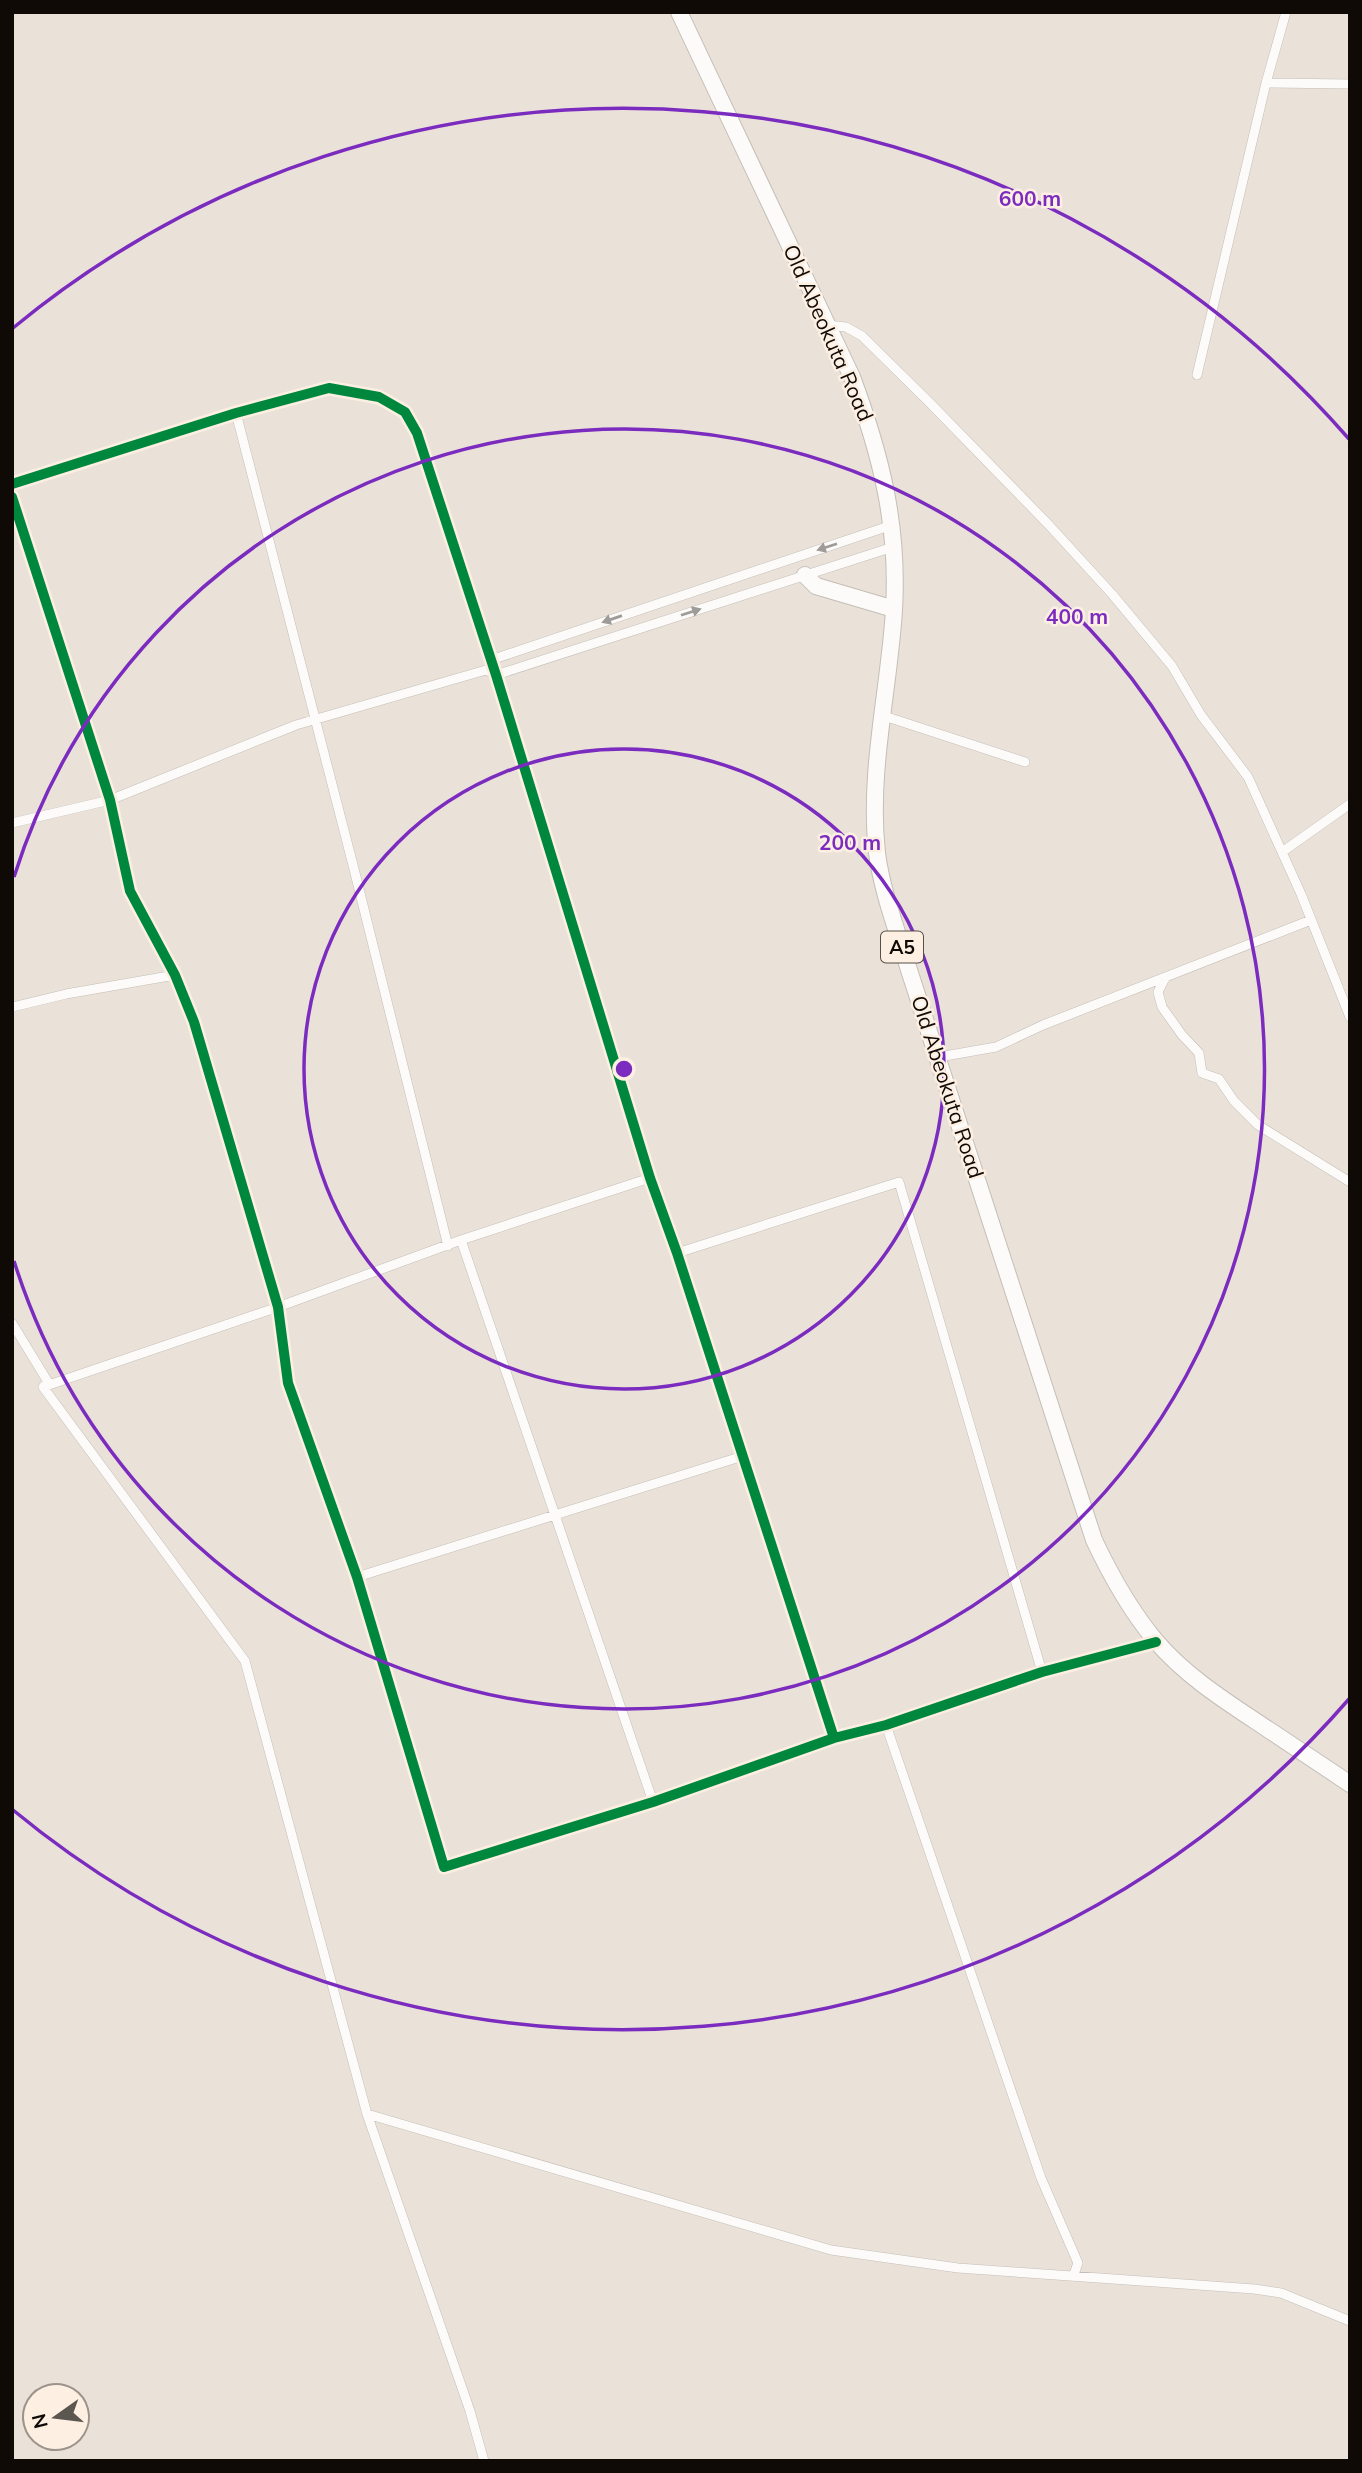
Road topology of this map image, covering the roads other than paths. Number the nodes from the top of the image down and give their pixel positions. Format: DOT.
graph roads {
  1 [pos="679,12"];
  2 [pos="1286,12"];
  3 [pos="1266,83"];
  4 [pos="1350,84"];
  5 [pos="827,324"];
  6 [pos="1197,375"];
  7 [pos="236,412"];
  8 [pos="12,484"];
  9 [pos="12,497"];
  10 [pos="892,526"];
  11 [pos="893,547"];
  12 [pos="802,555"];
  13 [pos="805,575"];
  14 [pos="894,608"];
  15 [pos="491,660"];
  16 [pos="486,670"];
  17 [pos="496,675"];
  18 [pos="881,715"];
  19 [pos="316,719"];
  20 [pos="1025,762"];
  21 [pos="110,800"];
  22 [pos="1350,804"];
  23 [pos="13,823"];
  24 [pos="1282,852"];
  25 [pos="1311,920"];
  26 [pos="175,975"];
  27 [pos="1165,978"];
  28 [pos="1347,1001"];
  29 [pos="12,1007"];
  30 [pos="1350,1017"];
  31 [pos="939,1057"];
  32 [pos="650,1178"];
  33 [pos="1350,1182"];
  34 [pos="461,1240"];
  35 [pos="448,1246"];
  36 [pos="677,1253"];
  37 [pos="278,1307"];
  38 [pos="12,1323"];
  39 [pos="43,1387"];
  40 [pos="743,1456"];
  41 [pos="555,1517"];
  42 [pos="358,1577"];
  43 [pos="1156,1642"];
  44 [pos="1042,1672"];
  45 [pos="886,1725"];
  46 [pos="834,1738"];
  47 [pos="1350,1784"];
  48 [pos="653,1802"];
  49 [pos="367,2115"];
  50 [pos="1073,2277"];
  51 [pos="1350,2321"];
  52 [pos="484,2461"];
  1 -- 5 [label="highway, Old Abeokuta Road / A5"];
  2 -- 3 [label="street"];
  3 -- 4 [label="street"];
  3 -- 6 [label="street"];
  5 -- 10 [label="highway, Old Abeokuta Road / A5"];
  5 -- 24 [label="street"];
  7 -- 8 [label="street"];
  7 -- 15 [label="street"];
  7 -- 19 [label="street"];
  9 -- 21 [label="street"];
  10 -- 11 [label="highway, Old Abeokuta Road / A5"];
  10 -- 12 [label="street, one-way"];
  11 -- 13 [label="street"];
  11 -- 14 [label="highway, Old Abeokuta Road / A5"];
  12 -- 13 [label="street"];
  12 -- 15 [label="street, one-way"];
  13 -- 14 [label="highway"];
  17 -- 13 [label="street, one-way"];
  14 -- 18 [label="highway, Old Abeokuta Road / A5"];
  15 -- 16 [label="street"];
  15 -- 17 [label="street"];
  16 -- 17 [label="street"];
  16 -- 19 [label="street"];
  17 -- 32 [label="street"];
  18 -- 20 [label="street"];
  18 -- 31 [label="highway, Old Abeokuta Road / A5"];
  19 -- 21 [label="street"];
  19 -- 35 [label="street"];
  21 -- 23 [label="street"];
  21 -- 26 [label="street"];
  22 -- 24 [label="street"];
  24 -- 25 [label="street"];
  25 -- 27 [label="street"];
  25 -- 28 [label="street"];
  26 -- 29 [label="street"];
  26 -- 37 [label="street"];
  27 -- 31 [label="street"];
  27 -- 33 [label="street"];
  28 -- 30 [label="street"];
  31 -- 43 [label="highway, Old Abeokuta Road / A5"];
  32 -- 34 [label="street"];
  32 -- 36 [label="street"];
  34 -- 35 [label="street"];
  34 -- 41 [label="street"];
  35 -- 37 [label="street"];
  36 -- 40 [label="street"];
  36 -- 44 [label="street"];
  37 -- 39 [label="street"];
  37 -- 42 [label="street"];
  38 -- 39 [label="street"];
  39 -- 49 [label="street"];
  40 -- 41 [label="street"];
  40 -- 46 [label="street"];
  41 -- 42 [label="street"];
  41 -- 48 [label="street"];
  42 -- 48 [label="street"];
  43 -- 44 [label="street"];
  43 -- 47 [label="highway, Old Abeokuta Road / A5"];
  44 -- 45 [label="street"];
  45 -- 46 [label="street"];
  45 -- 50 [label="street"];
  46 -- 48 [label="street"];
  49 -- 50 [label="street"];
  49 -- 52 [label="street"];
  50 -- 51 [label="street"];
}
